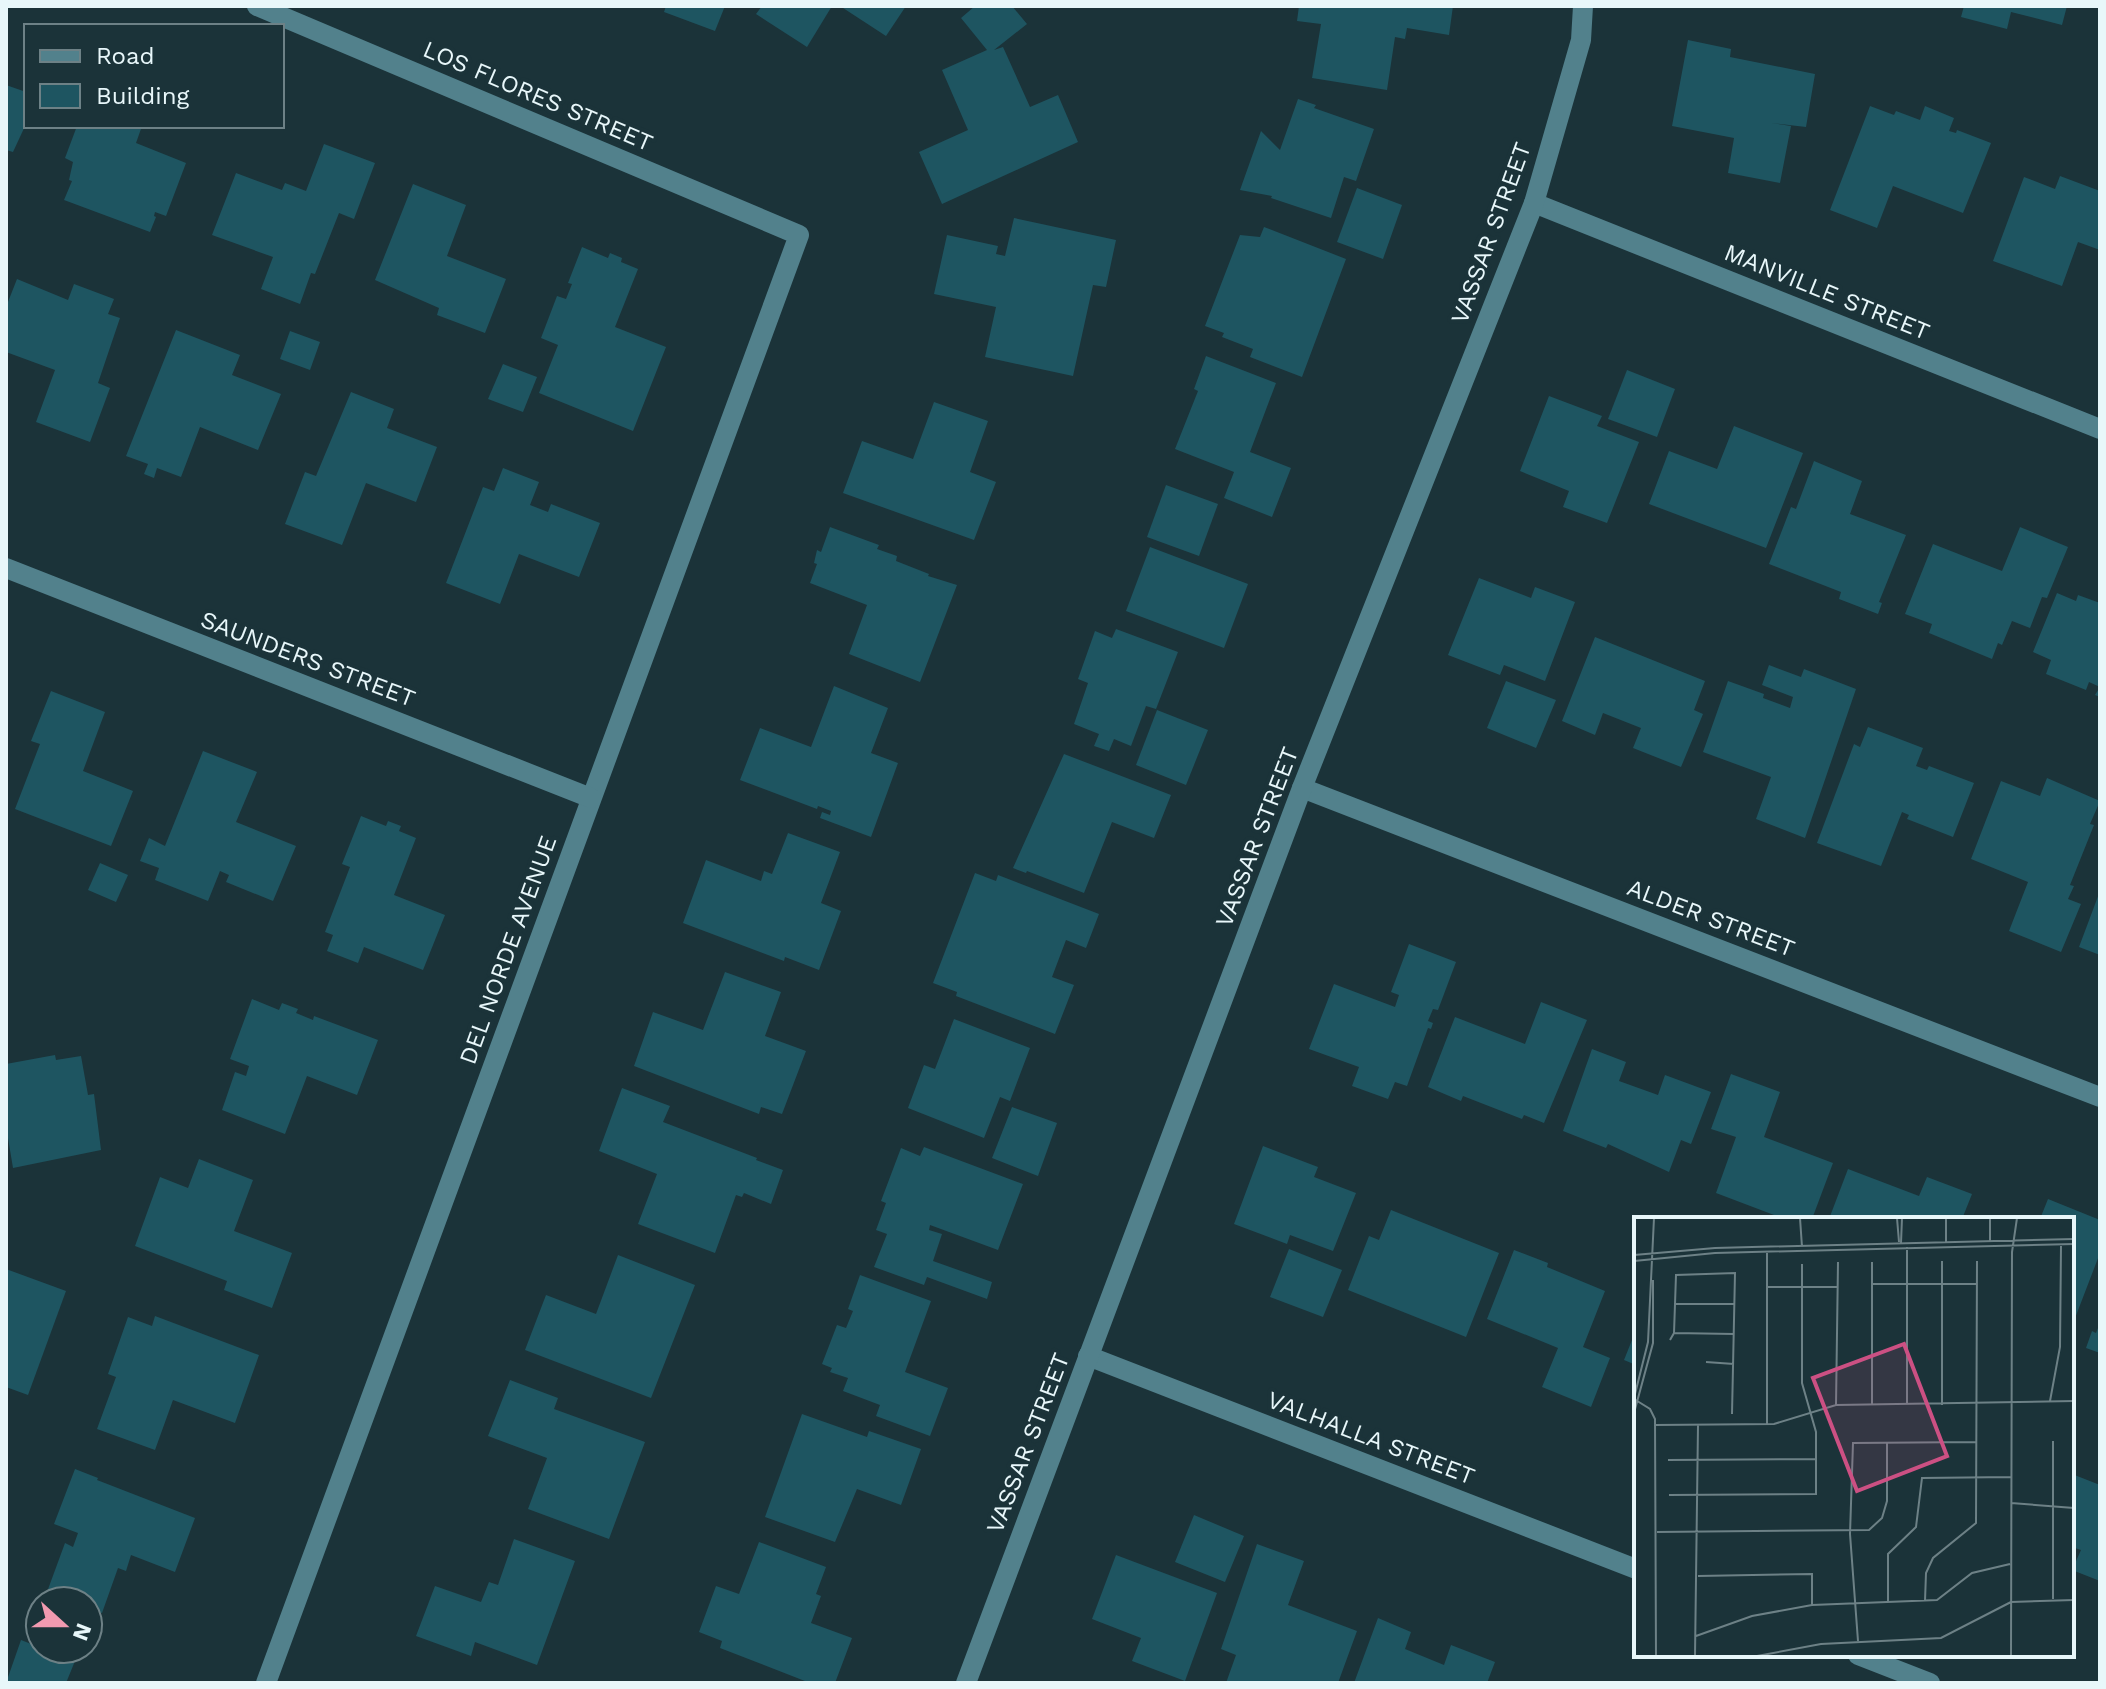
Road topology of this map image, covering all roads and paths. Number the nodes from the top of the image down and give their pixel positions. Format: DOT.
graph roads {
  1 [pos="257,6"];
  2 [pos="1583,6"];
  3 [pos="1534,203"];
  4 [pos="799,235"];
  5 [pos="2100,429"];
  6 [pos="6,568"];
  7 [pos="1302,788"];
  8 [pos="591,798"];
  9 [pos="2100,1097"];
  10 [pos="1088,1356"];
  11 [pos="1634,1568"];
  12 [pos="1863,1657"];
  13 [pos="266,1683"];
  14 [pos="966,1683"];
  15 [pos="1930,1683"];
  1 -- 4 [label="street, LOS FLORES STREET"];
  2 -- 3 [label="street, VASSAR STREET"];
  3 -- 5 [label="street, MANVILLE STREET"];
  3 -- 7 [label="street, VASSAR STREET"];
  4 -- 8 [label="street, DEL NORDE AVENUE"];
  6 -- 8 [label="street, SAUNDERS STREET"];
  7 -- 9 [label="street, ALDER STREET"];
  7 -- 10 [label="street, VASSAR STREET"];
  8 -- 13 [label="street, DEL NORDE AVENUE"];
  10 -- 11 [label="street, VALHALLA STREET"];
  10 -- 14 [label="street, VASSAR STREET"];
  12 -- 15 [label="street"];
}
